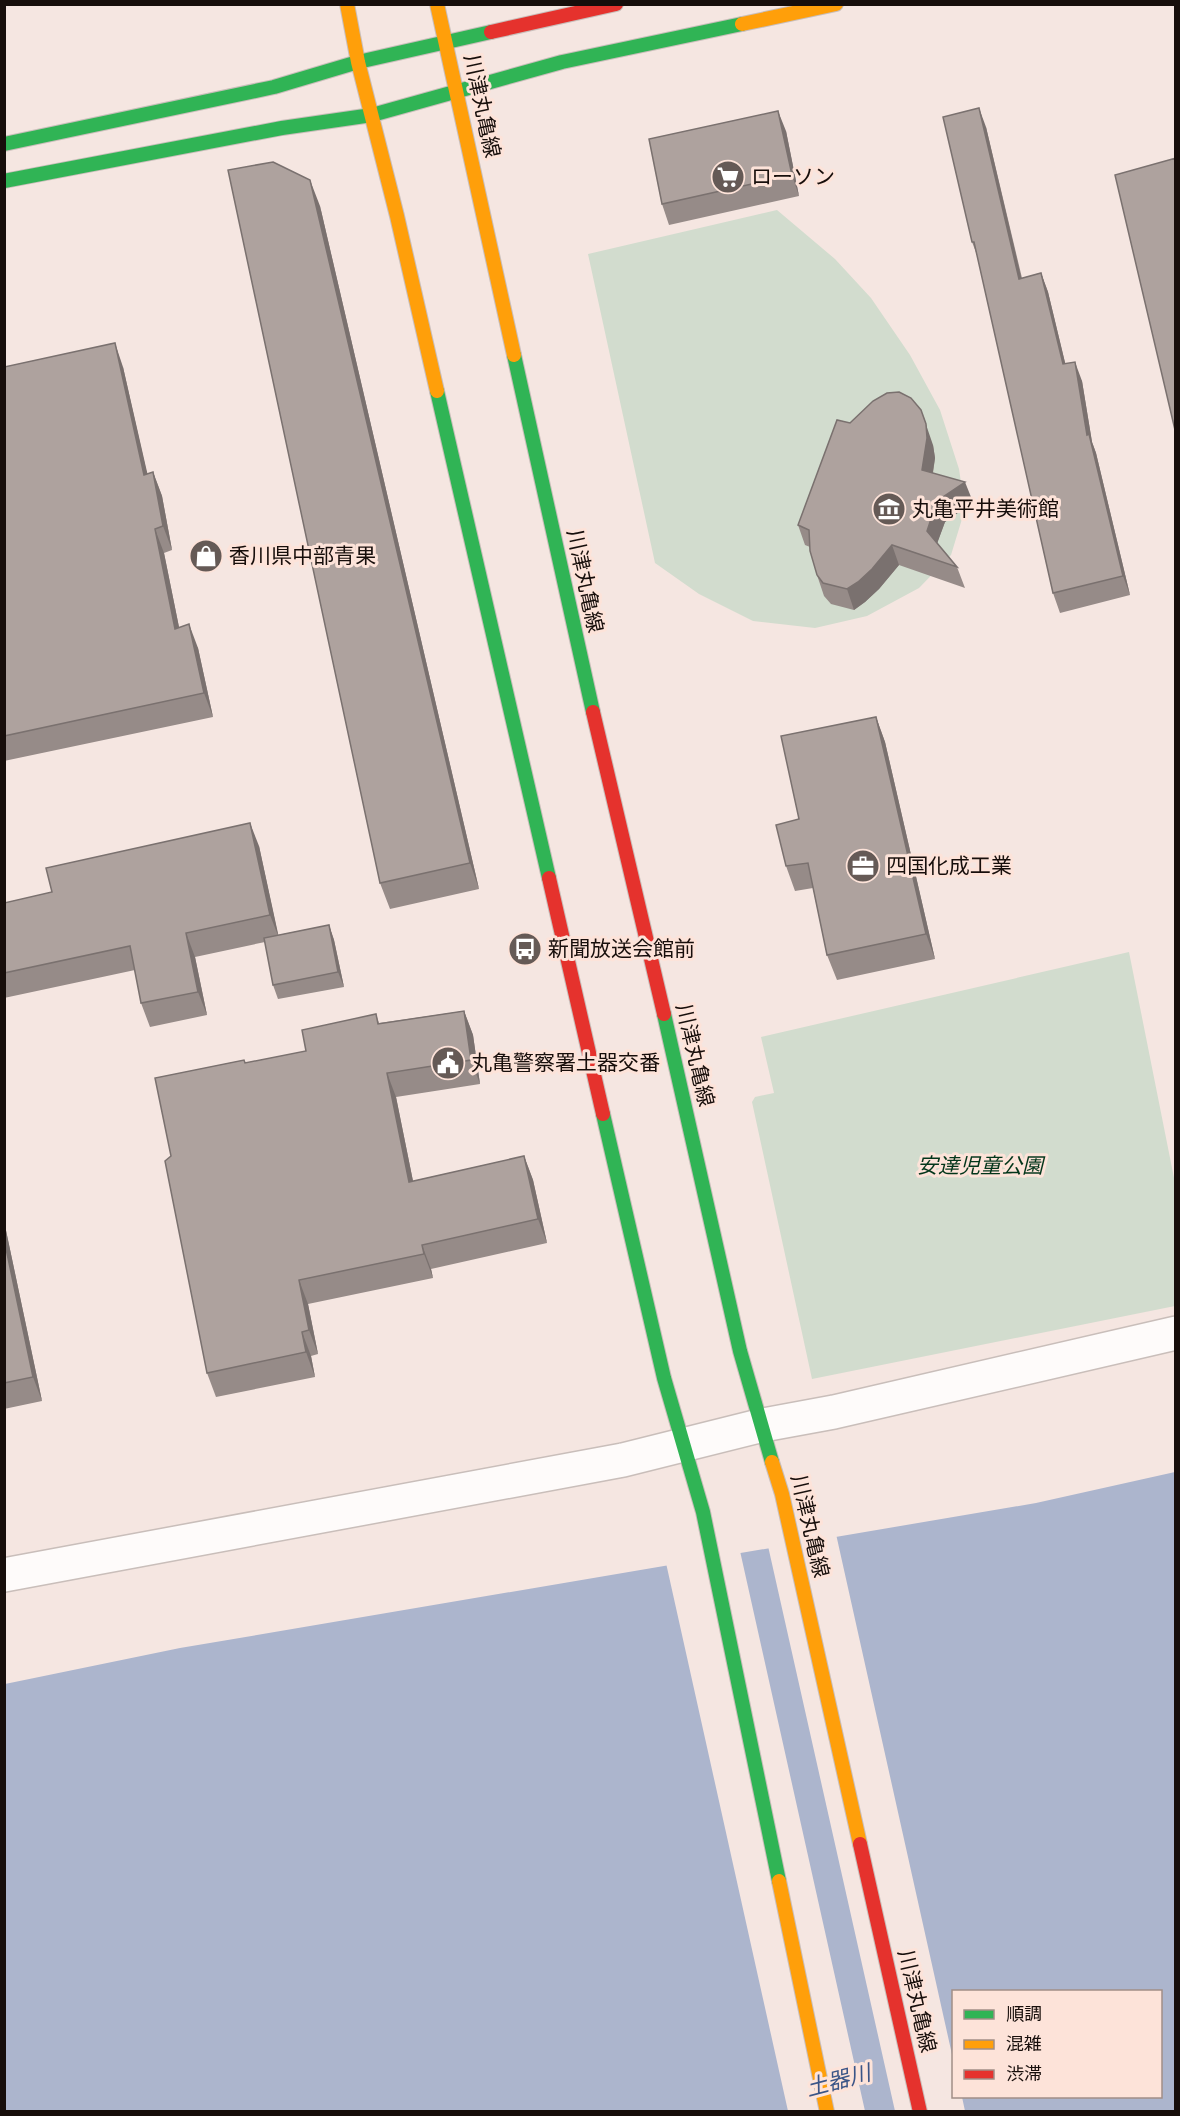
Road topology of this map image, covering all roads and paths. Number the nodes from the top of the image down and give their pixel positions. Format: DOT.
graph roads {
  1 [pos="347,4"];
  2 [pos="437,4"];
  3 [pos="616,4"];
  4 [pos="836,4"];
  5 [pos="447,42"];
  6 [pos="358,62"];
  7 [pos="458,91"];
  8 [pos="372,115"];
  9 [pos="4,144"];
  10 [pos="4,181"];
  11 [pos="1176,1333"];
  12 [pos="763,1425"];
  13 [pos="684,1446"];
  14 [pos="4,1575"];
  15 [pos="827,2112"];
  16 [pos="920,2112"];
  1 -- 6 [label="main road"];
  2 -- 5 [label="main road, 川津丸亀線"];
  3 -- 5 [label="main road"];
  4 -- 7 [label="main road"];
  5 -- 6 [label="main road"];
  5 -- 7 [label="main road, 川津丸亀線"];
  6 -- 8 [label="main road"];
  6 -- 9 [label="main road"];
  7 -- 8 [label="main road"];
  7 -- 12 [label="main road, 川津丸亀線"];
  8 -- 10 [label="main road"];
  8 -- 13 [label="main road"];
  11 -- 12 [label="street"];
  12 -- 13 [label="street"];
  12 -- 16 [label="main road, 川津丸亀線"];
  13 -- 14 [label="street"];
  13 -- 15 [label="main road"];
}
